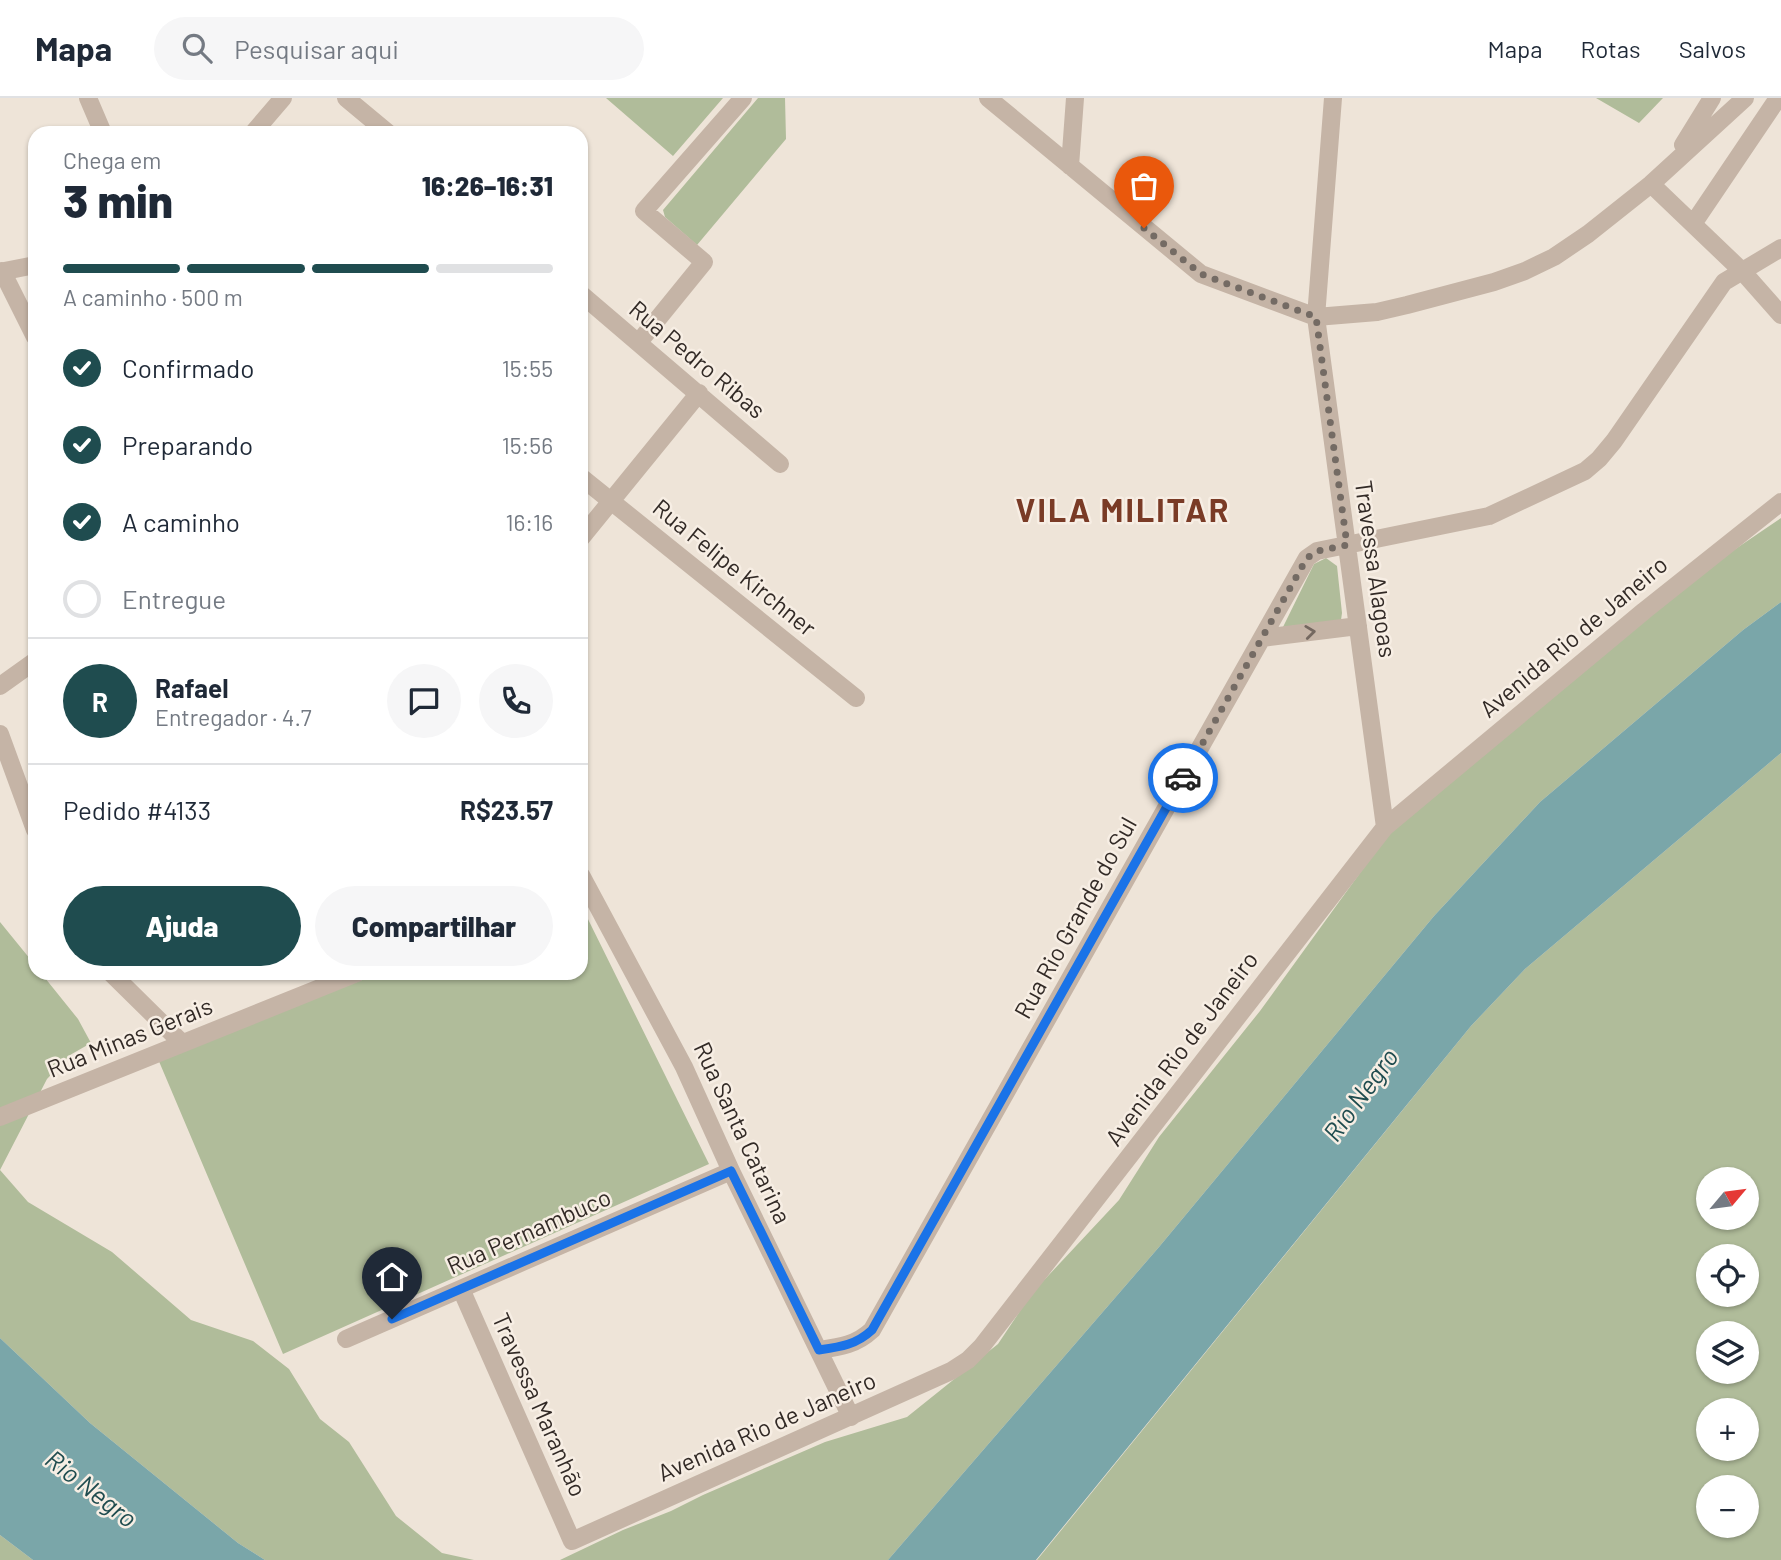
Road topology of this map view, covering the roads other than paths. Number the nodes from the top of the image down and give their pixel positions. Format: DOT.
graph roads {
  1 [pos="88,98"];
  2 [pos="283,98"];
  3 [pos="346,98"];
  4 [pos="743,98"];
  5 [pos="988,98"];
  6 [pos="1075,98"];
  7 [pos="1333,98"];
  8 [pos="1712,98"];
  9 [pos="1745,98"];
  10 [pos="1778,98"];
  11 [pos="100,126"];
  12 [pos="259,126"];
  13 [pos="380,126"];
  14 [pos="1672,163"];
  15 [pos="1070,166"];
  16 [pos="1651,184"];
  17 [pos="1693,224"];
  18 [pos="1781,248"];
  19 [pos="28,266"];
  20 [pos="1,271"];
  21 [pos="1743,272"];
  22 [pos="588,300"];
  23 [pos="1781,315"];
  24 [pos="1316,317"];
  25 [pos="28,323"];
  26 [pos="639,342"];
  27 [pos="699,393"];
  28 [pos="780,464"];
  29 [pos="588,483"];
  30 [pos="611,501"];
  31 [pos="1781,502"];
  32 [pos="588,529"];
  33 [pos="1347,545"];
  34 [pos="1357,626"];
  35 [pos="1262,638"];
  36 [pos="28,666"];
  37 [pos="0,686"];
  38 [pos="856,698"];
  39 [pos="0,734"];
  40 [pos="28,811"];
  41 [pos="1385,827"];
  42 [pos="588,891"];
  43 [pos="118,980"];
  44 [pos="340,980"];
  45 [pos="182,1043"];
  46 [pos="0,1117"];
  47 [pos="731,1171"];
  48 [pos="461,1289"];
  49 [pos="346,1339"];
  50 [pos="819,1350"];
  51 [pos="850,1417"];
  52 [pos="572,1541"];
  1 -- 11 [label="street"];
  2 -- 12 [label="street"];
  3 -- 13 [label="street"];
  4 -- 26 [label="street"];
  5 -- 15 [label="street"];
  6 -- 15 [label="street"];
  7 -- 24 [label="street, Travessa Alagoas"];
  8 -- 14 [label="street"];
  9 -- 14 [label="street"];
  10 -- 17 [label="street"];
  14 -- 16 [label="street"];
  15 -- 24 [label="street"];
  16 -- 17 [label="street"];
  16 -- 24 [label="street"];
  17 -- 21 [label="street"];
  18 -- 21 [label="street, Rua Rio Grande do Sul"];
  19 -- 20 [label="street"];
  20 -- 25 [label="street"];
  21 -- 23 [label="street"];
  21 -- 33 [label="street, Rua Rio Grande do Sul"];
  22 -- 26 [label="street, Rua Pedro Ribas"];
  24 -- 33 [label="street, Travessa Alagoas"];
  26 -- 27 [label="street, Rua Pedro Ribas"];
  27 -- 28 [label="street, Rua Pedro Ribas"];
  27 -- 30 [label="street"];
  29 -- 30 [label="street, Rua Felipe Kirchner"];
  30 -- 32 [label="street"];
  30 -- 38 [label="street, Rua Felipe Kirchner"];
  31 -- 41 [label="street, Avenida Rio de Janeiro"];
  33 -- 34 [label="street, Travessa Alagoas"];
  33 -- 35 [label="street, Rua Rio Grande do Sul"];
  35 -- 34 [label="street, one-way"];
  34 -- 41 [label="street, Travessa Alagoas"];
  35 -- 50 [label="street, Rua Rio Grande do Sul"];
  36 -- 37 [label="street"];
  39 -- 40 [label="street"];
  41 -- 51 [label="street, Avenida Rio de Janeiro"];
  42 -- 47 [label="street, Rua Santa Catarina"];
  43 -- 45 [label="street"];
  44 -- 45 [label="street, Rua Minas Gerais"];
  45 -- 46 [label="street, Rua Minas Gerais"];
  47 -- 48 [label="street, Rua Pernambuco"];
  47 -- 50 [label="street, Rua Santa Catarina"];
  48 -- 49 [label="street, Rua Pernambuco"];
  48 -- 52 [label="street, Travessa Maranhão"];
  50 -- 51 [label="street, Rua Santa Catarina"];
  51 -- 52 [label="street, Avenida Rio de Janeiro"];
}
